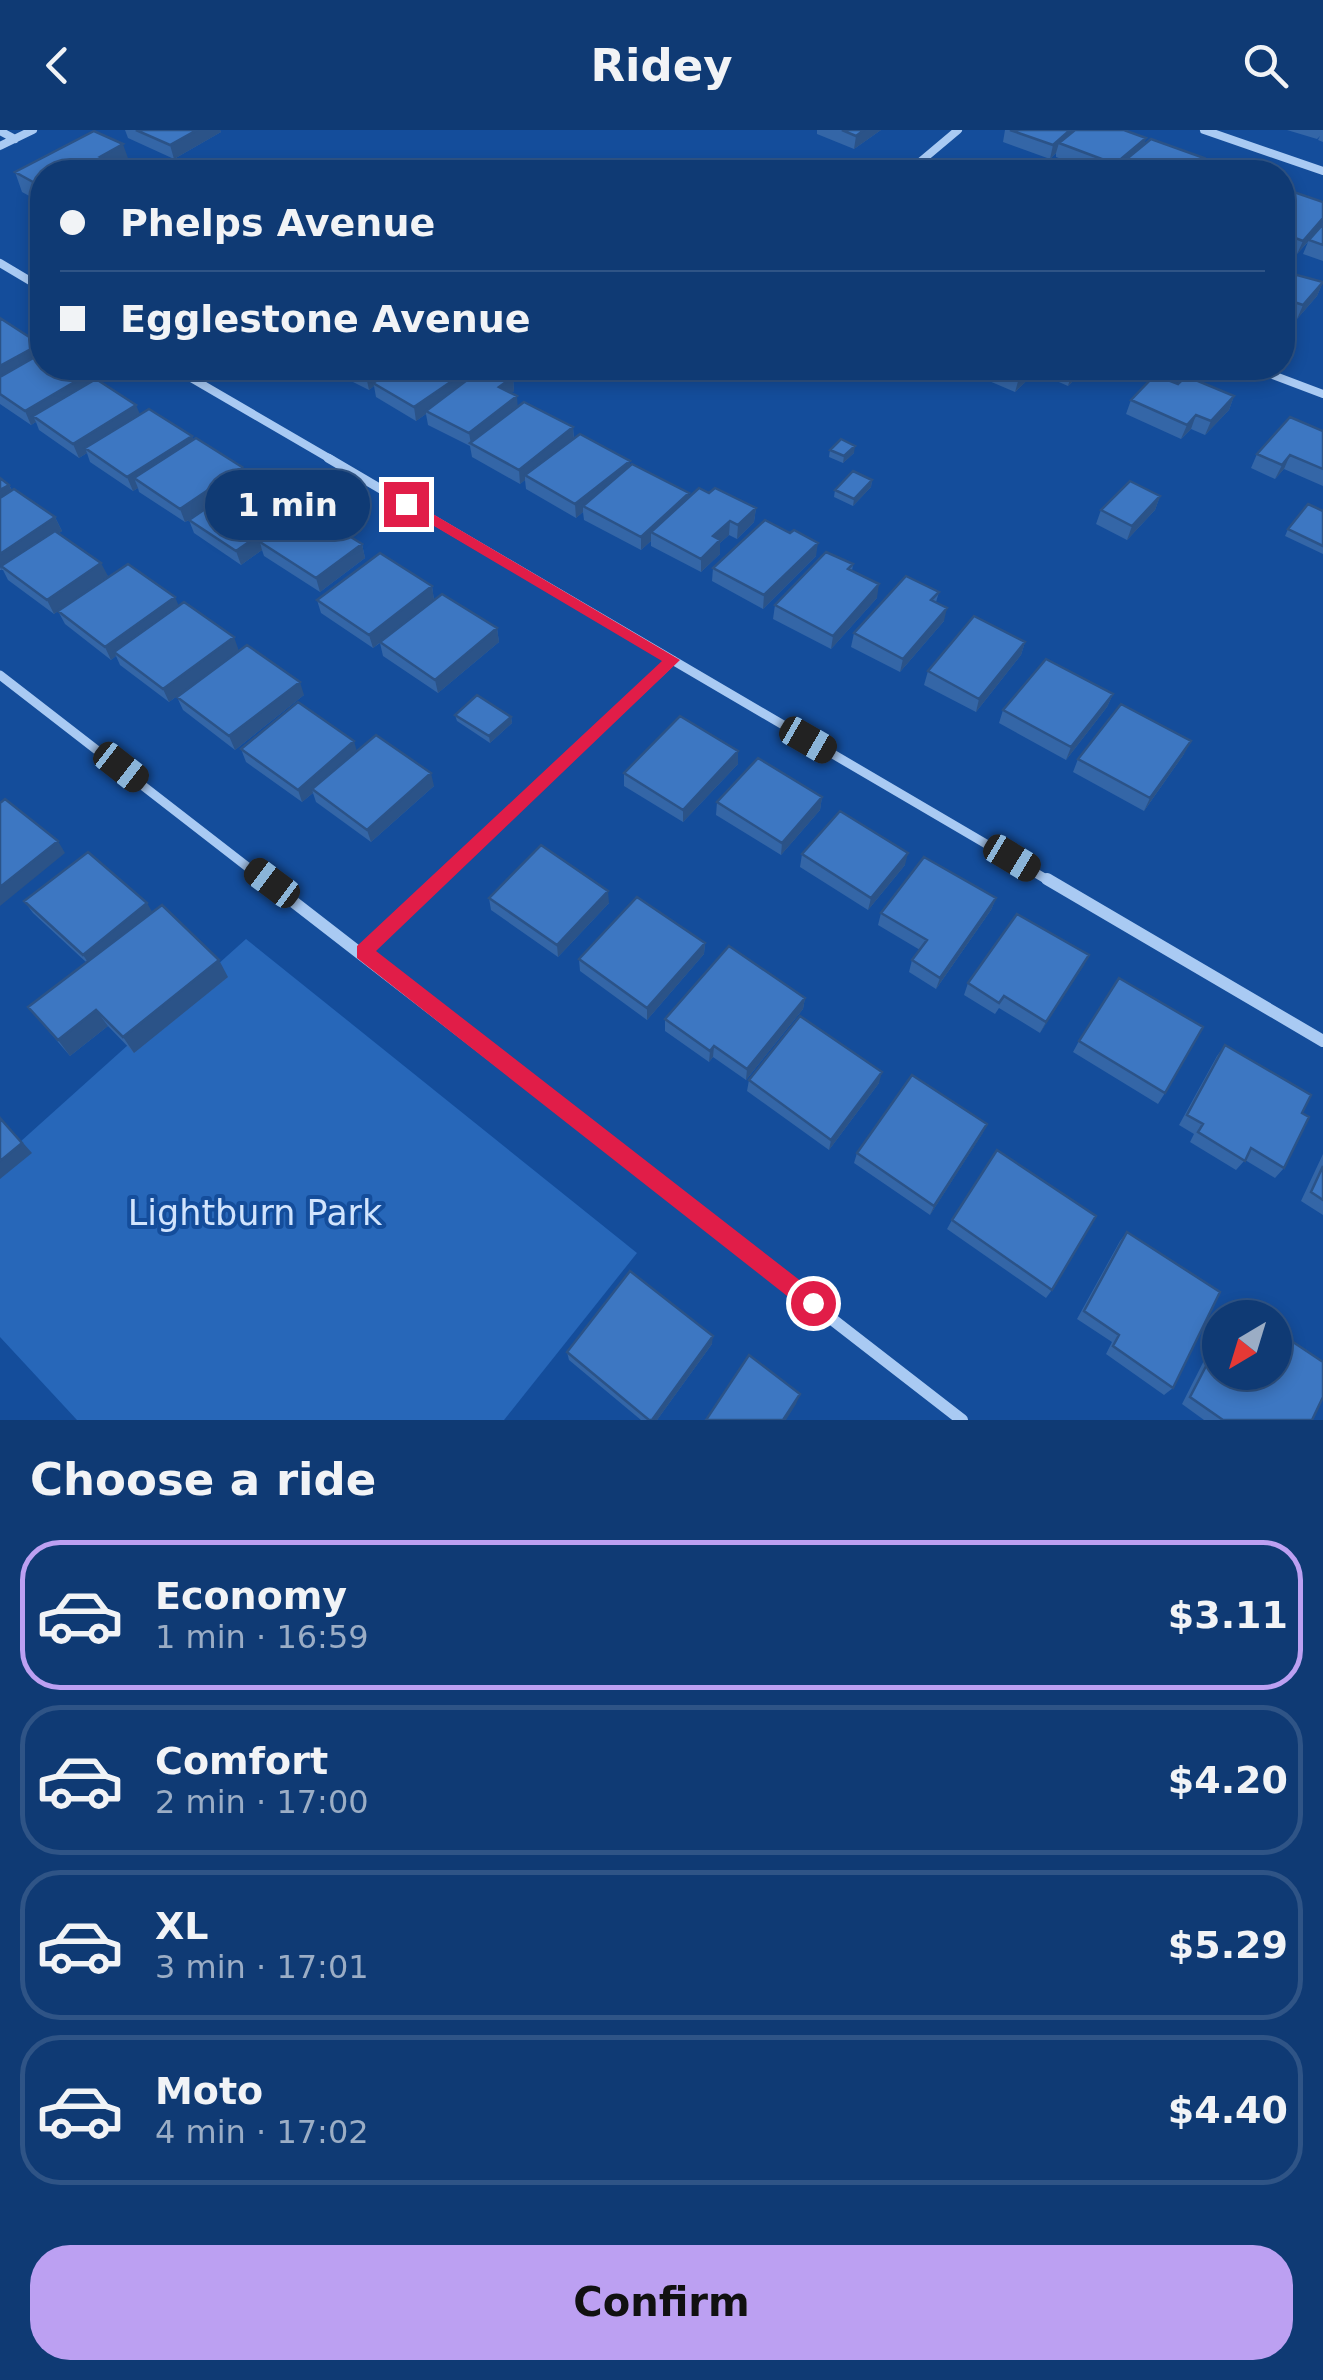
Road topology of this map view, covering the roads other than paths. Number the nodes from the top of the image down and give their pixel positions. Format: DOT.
graph roads {
  1 [pos="33,130"];
  2 [pos="958,130"];
  3 [pos="1204,130"];
  4 [pos="0,131"];
  5 [pos="15,139"];
  6 [pos="0,146"];
  7 [pos="922,160"];
  8 [pos="1291,160"];
  9 [pos="1295,161"];
  10 [pos="1323,171"];
  11 [pos="0,263"];
  12 [pos="30,281"];
  13 [pos="195,380"];
  14 [pos="1286,380"];
  15 [pos="1323,394"];
  16 [pos="673,660"];
  17 [pos="0,675"];
  18 [pos="363,952"];
  19 [pos="1321,1035"];
  20 [pos="962,1420"];
  1 -- 5 [label="street"];
  2 -- 7 [label="street"];
  3 -- 8 [label="street"];
  4 -- 5 [label="street"];
  5 -- 6 [label="street"];
  9 -- 10 [label="street"];
  11 -- 12 [label="street"];
  13 -- 16 [label="street"];
  14 -- 15 [label="street"];
  16 -- 18 [label="street"];
  16 -- 19 [label="street"];
  17 -- 18 [label="street"];
  18 -- 20 [label="street"];
}
